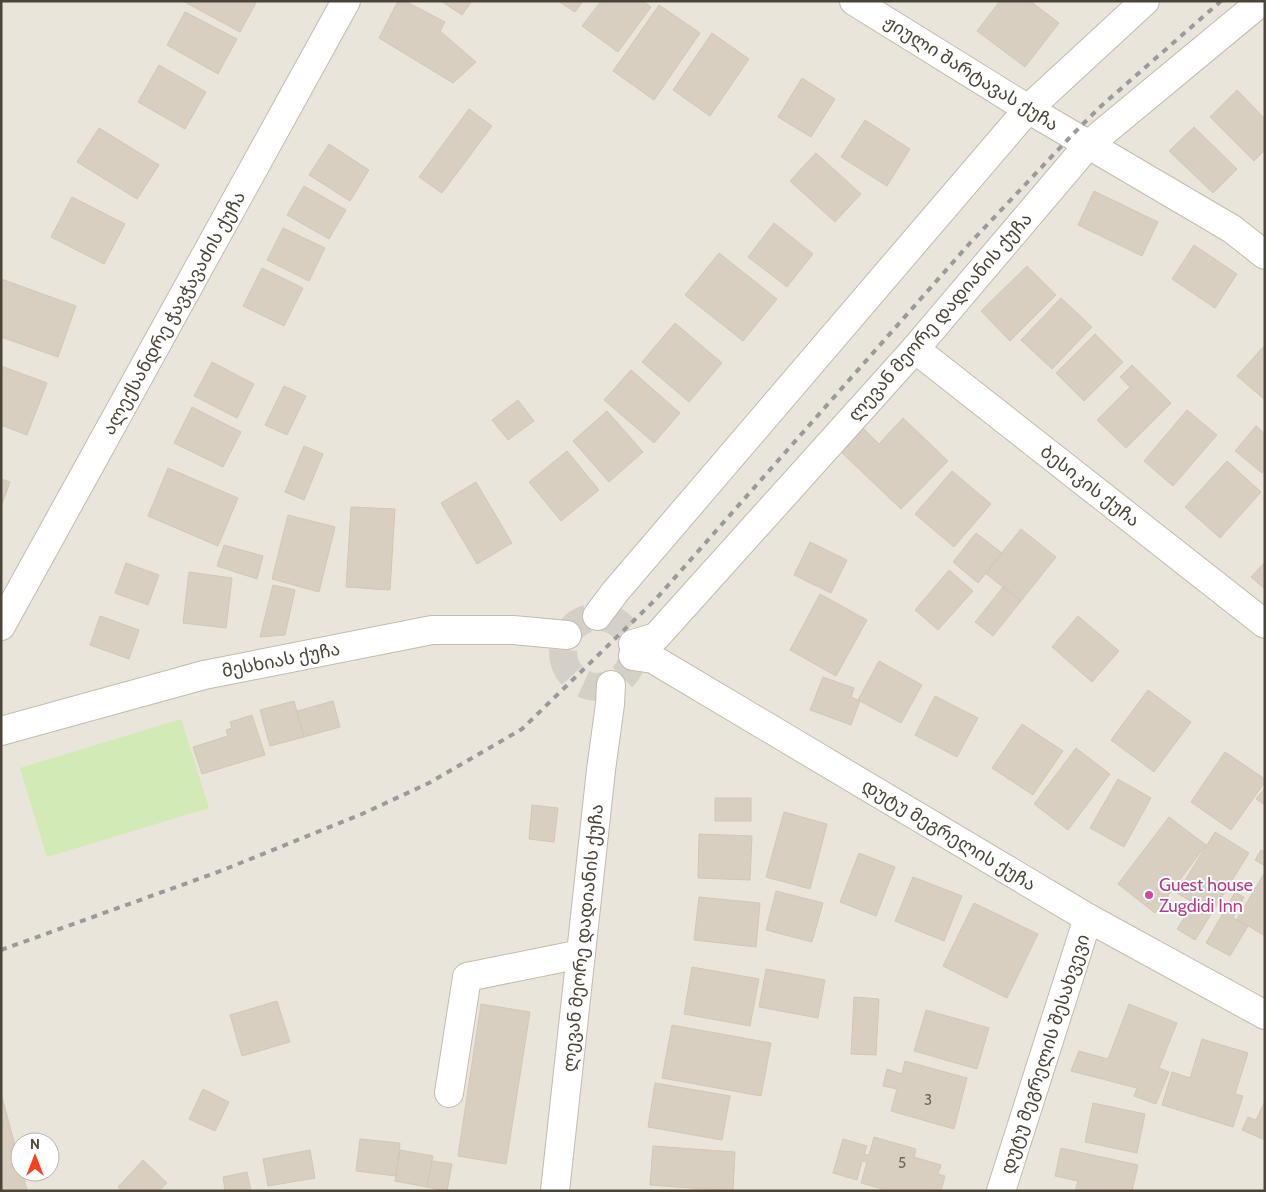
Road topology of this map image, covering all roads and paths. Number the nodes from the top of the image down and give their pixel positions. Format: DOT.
graph roads {
  1 [pos="346,1"];
  2 [pos="854,1"];
  3 [pos="1145,1"];
  4 [pos="1262,1"];
  5 [pos="1028,109"];
  6 [pos="1088,145"];
  7 [pos="1265,255"];
  8 [pos="915,349"];
  9 [pos="597,616"];
  10 [pos="1265,624"];
  11 [pos="1,626"];
  12 [pos="566,635"];
  13 [pos="633,650"];
  14 [pos="612,685"];
  15 [pos="1,731"];
  16 [pos="1088,918"];
  17 [pos="581,954"];
  18 [pos="1265,1015"];
  19 [pos="449,1093"];
  20 [pos="555,1191"];
  21 [pos="1001,1191"];
  1 -- 11 [label="street, ალექსანდრე ჭავჭავაძის ქუჩა"];
  2 -- 5 [label="street, ჟიული შარტავას ქუჩა"];
  3 -- 5 [label="street"];
  4 -- 6 [label="street, ლევან მეორე დადიანის ქუჩა"];
  5 -- 6 [label="street, ჟიული შარტავას ქუჩა"];
  5 -- 9 [label="street"];
  6 -- 7 [label="street, ჟიული შარტავას ქუჩა"];
  6 -- 8 [label="street, ლევან მეორე დადიანის ქუჩა"];
  8 -- 10 [label="street, ბესიკის ქუჩა"];
  8 -- 13 [label="street, ლევან მეორე დადიანის ქუჩა"];
  12 -- 15 [label="street, მესხიას ქუჩა"];
  13 -- 16 [label="street, დუტუ მეგრელის ქუჩა"];
  14 -- 17 [label="street, ლევან მეორე დადიანის ქუჩა"];
  16 -- 18 [label="street, დუტუ მეგრელის ქუჩა"];
  16 -- 21 [label="street, დუტუ მეგრელის შესახვევი"];
  17 -- 19 [label="street"];
  17 -- 20 [label="street, ლევან მეორე დადიანის ქუჩა"];
}
